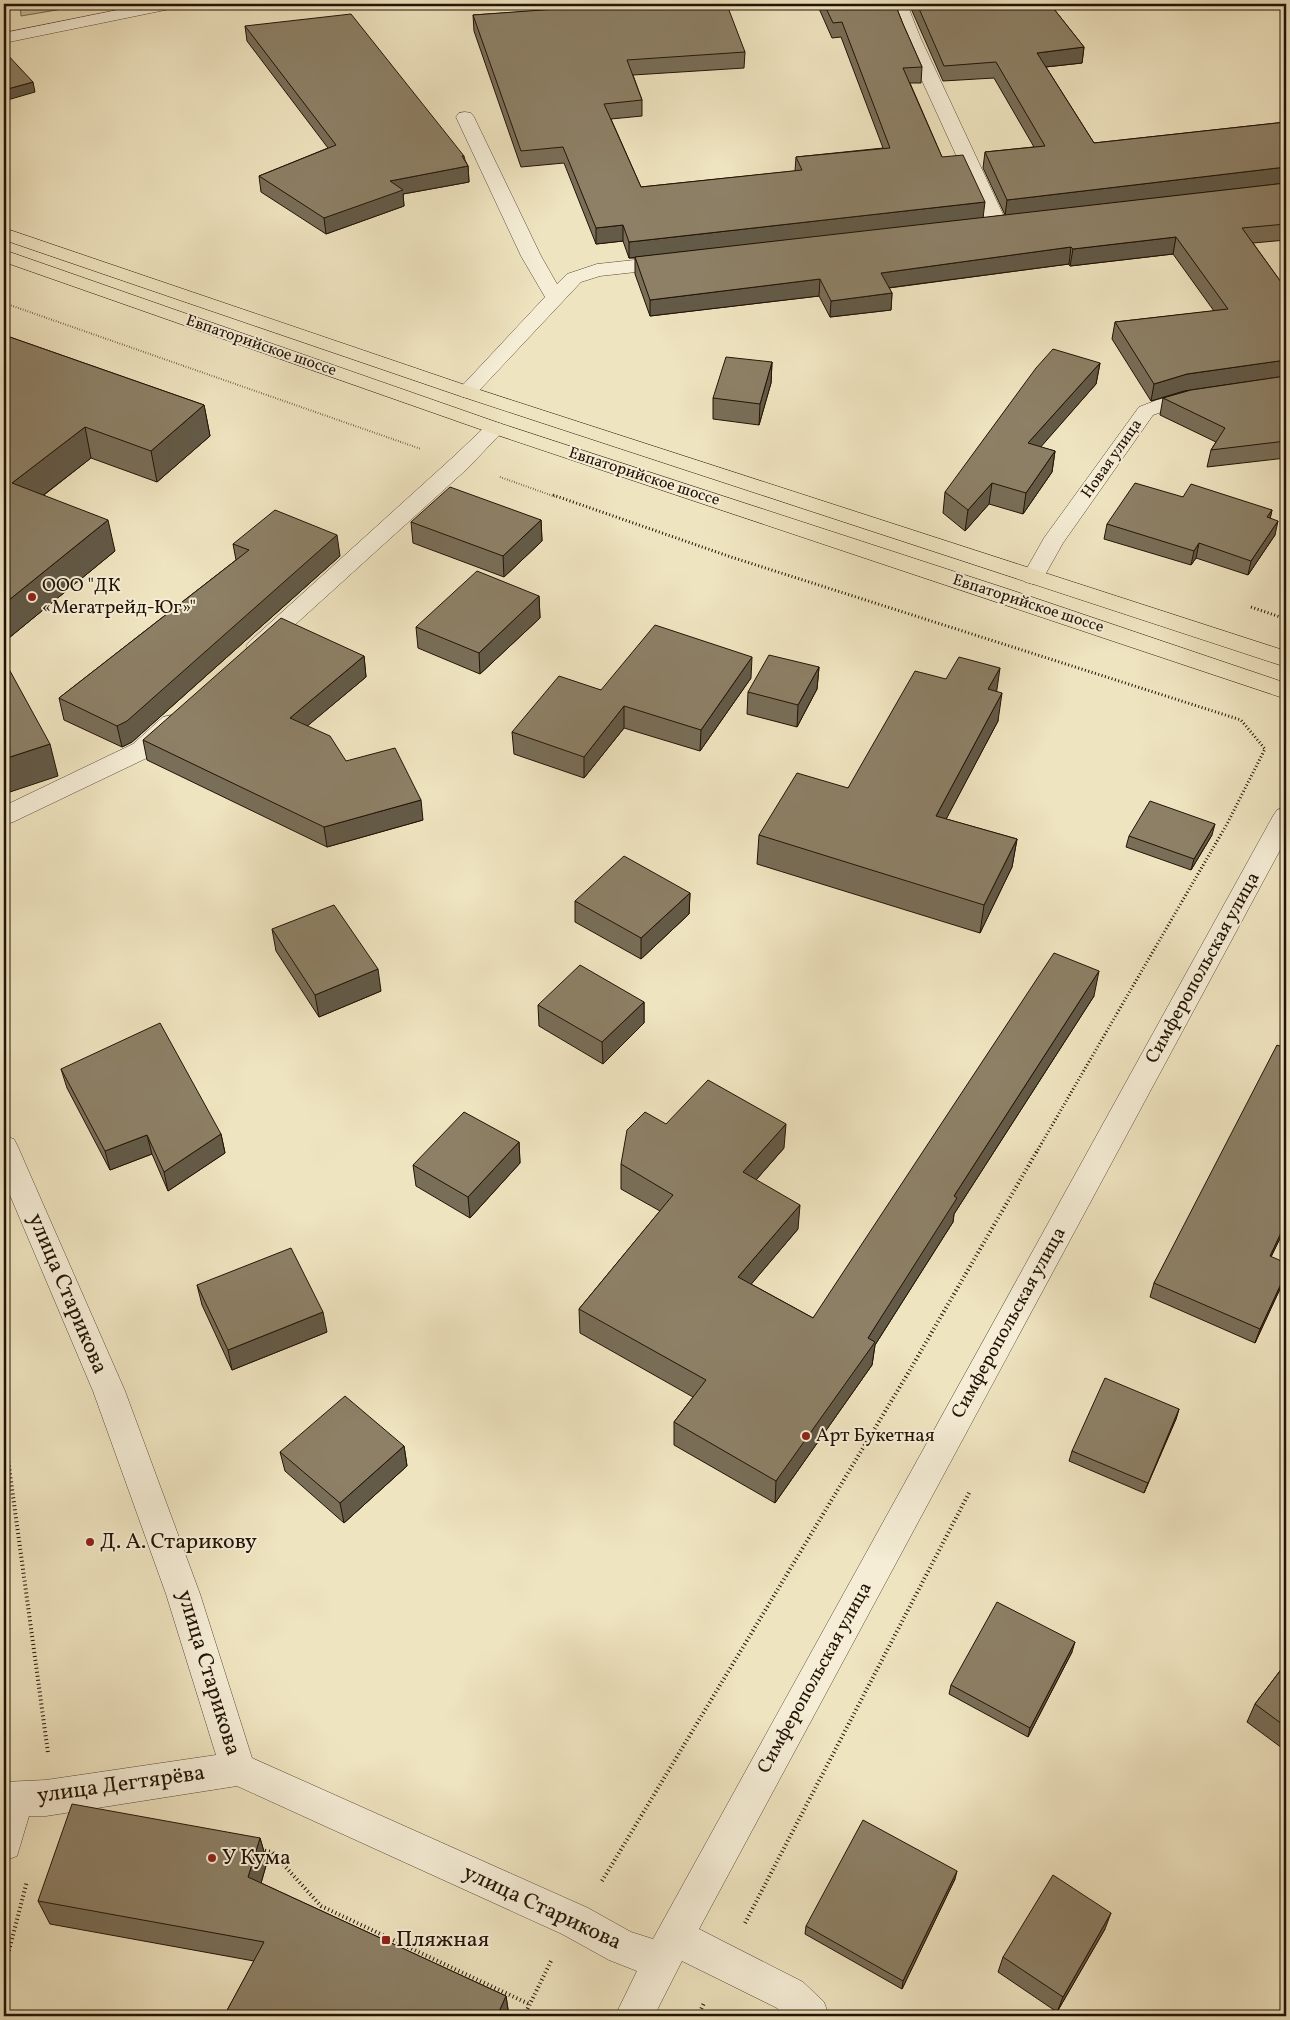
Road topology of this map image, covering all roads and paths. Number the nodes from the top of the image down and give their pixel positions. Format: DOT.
graph roads {
  1 [pos="170,4"];
  2 [pos="899,4"];
  3 [pos="4,38"];
  4 [pos="465,117"];
  5 [pos="1017,223"];
  6 [pos="998,225"];
  7 [pos="978,228"];
  8 [pos="4,234"];
  9 [pos="4,256"];
  10 [pos="694,259"];
  11 [pos="555,297"];
  12 [pos="4,303"];
  13 [pos="467,392"];
  14 [pos="1218,394"];
  15 [pos="495,428"];
  16 [pos="460,463"];
  17 [pos="1033,577"];
  18 [pos="244,658"];
  19 [pos="1286,659"];
  20 [pos="1286,691"];
  21 [pos="186,711"];
  22 [pos="4,816"];
  23 [pos="1286,816"];
  24 [pos="4,1146"];
  25 [pos="4,1430"];
  26 [pos="50,1763"];
  27 [pos="238,1769"];
  28 [pos="9,1799"];
  29 [pos="4,1843"];
  30 [pos="253,1848"];
  31 [pos="29,1875"];
  32 [pos="602,1881"];
  33 [pos="667,1949"];
  34 [pos="554,1954"];
  35 [pos="4,1970"];
  36 [pos="529,2004"];
  37 [pos="524,2016"];
  38 [pos="634,2016"];
  39 [pos="810,2016"];
  1 -- 3 [label="street"];
  2 -- 6 [label="street"];
  4 -- 11 [label="street"];
  5 -- 6 [label="street"];
  6 -- 7 [label="street"];
  8 -- 13 [label="main road, Евпаторийское шоссе"];
  9 -- 15 [label="main road, Евпаторийское шоссе"];
  10 -- 11 [label="street"];
  11 -- 13 [label="street"];
  12 -- 16 [label="path"];
  13 -- 17 [label="main road, Евпаторийское шоссе"];
  14 -- 17 [label="street, Новая улица"];
  15 -- 16 [label="street"];
  15 -- 20 [label="main road, Евпаторийское шоссе"];
  16 -- 18 [label="street"];
  16 -- 32 [label="path"];
  17 -- 19 [label="main road, Евпаторийское шоссе"];
  21 -- 22 [label="street"];
  23 -- 33 [label="street, Симферопольская улица"];
  24 -- 27 [label="street, улица Старикова"];
  25 -- 26 [label="path"];
  27 -- 28 [label="street, улица Дегтярёва"];
  27 -- 33 [label="street, улица Старикова"];
  28 -- 29 [label="street"];
  30 -- 36 [label="path"];
  31 -- 35 [label="path"];
  33 -- 38 [label="street, Симферопольская улица"];
  33 -- 39 [label="street, улица Старикова"];
  34 -- 36 [label="path"];
  36 -- 37 [label="path"];
}
